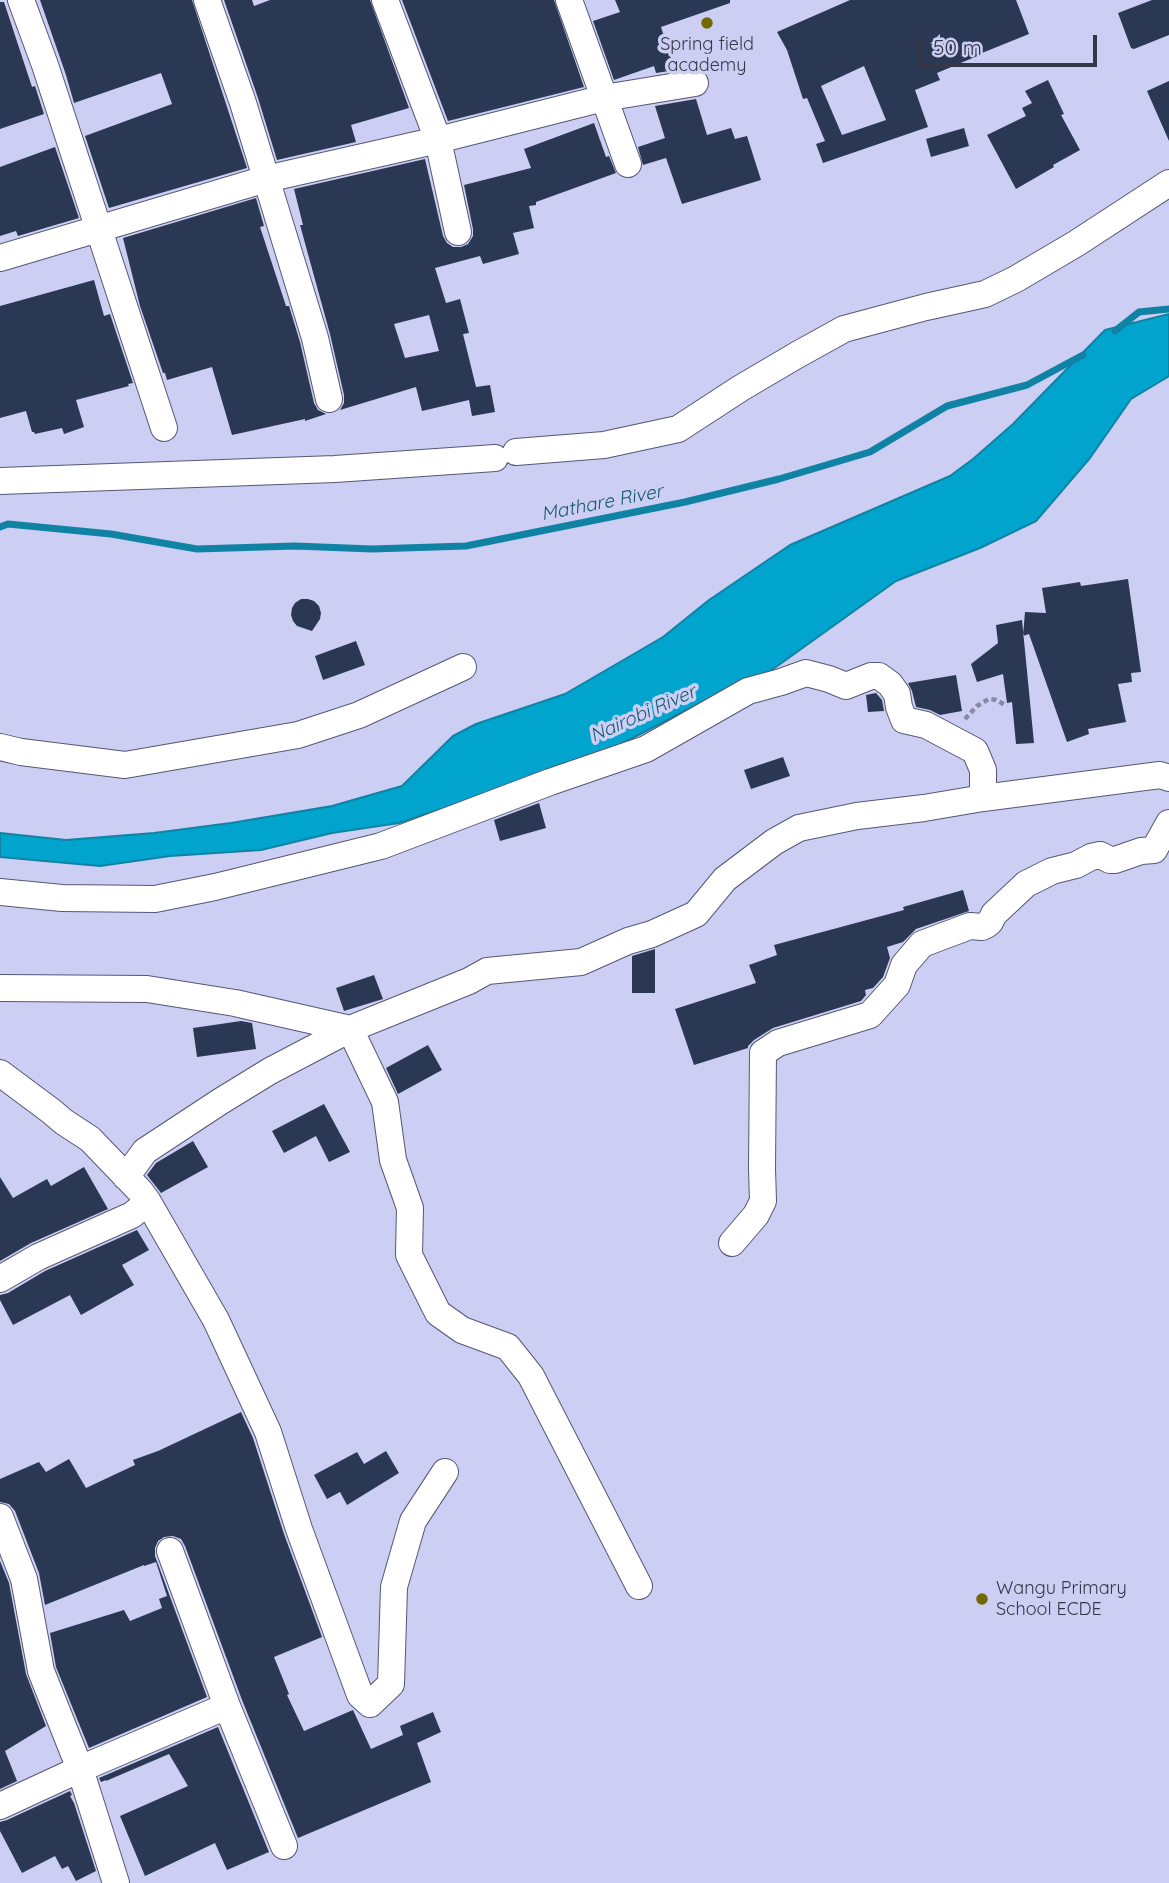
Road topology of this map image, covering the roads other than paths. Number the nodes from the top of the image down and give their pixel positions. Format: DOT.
graph roads {
  1 [pos="21,0"];
  2 [pos="207,0"];
  3 [pos="385,0"];
  4 [pos="569,0"];
  5 [pos="695,83"];
  6 [pos="604,98"];
  7 [pos="438,140"];
  8 [pos="628,164"];
  9 [pos="266,179"];
  10 [pos="1169,183"];
  11 [pos="98,229"];
  12 [pos="458,232"];
  13 [pos="0,258"];
  14 [pos="330,399"];
  15 [pos="164,428"];
  16 [pos="0,481"];
  17 [pos="463,667"];
  18 [pos="0,747"];
  19 [pos="1166,773"];
  20 [pos="983,798"];
  21 [pos="1169,823"];
  22 [pos="0,892"];
  23 [pos="0,988"];
  24 [pos="350,1028"];
  25 [pos="0,1073"];
  26 [pos="126,1177"];
  27 [pos="148,1202"];
  28 [pos="732,1243"];
  29 [pos="0,1279"];
  30 [pos="445,1472"];
  31 [pos="0,1517"];
  32 [pos="170,1551"];
  33 [pos="639,1586"];
  34 [pos="227,1706"];
  35 [pos="80,1769"];
  36 [pos="0,1806"];
  37 [pos="284,1846"];
  38 [pos="116,1883"];
  1 -- 11 [label="street"];
  2 -- 9 [label="street"];
  3 -- 7 [label="street"];
  4 -- 6 [label="street"];
  5 -- 6 [label="street"];
  6 -- 7 [label="street"];
  6 -- 8 [label="street"];
  7 -- 9 [label="street"];
  7 -- 12 [label="street"];
  9 -- 11 [label="street"];
  9 -- 14 [label="street"];
  10 -- 16 [label="street"];
  11 -- 13 [label="street"];
  11 -- 15 [label="street"];
  17 -- 18 [label="street"];
  19 -- 20 [label="street"];
  20 -- 22 [label="street"];
  20 -- 24 [label="street"];
  21 -- 28 [label="street"];
  23 -- 24 [label="street"];
  24 -- 26 [label="street"];
  24 -- 33 [label="street"];
  25 -- 26 [label="street"];
  26 -- 27 [label="street"];
  27 -- 29 [label="street"];
  27 -- 30 [label="street"];
  31 -- 35 [label="street"];
  32 -- 34 [label="street"];
  34 -- 35 [label="street"];
  34 -- 37 [label="street"];
  35 -- 36 [label="street"];
  35 -- 38 [label="street"];
}
